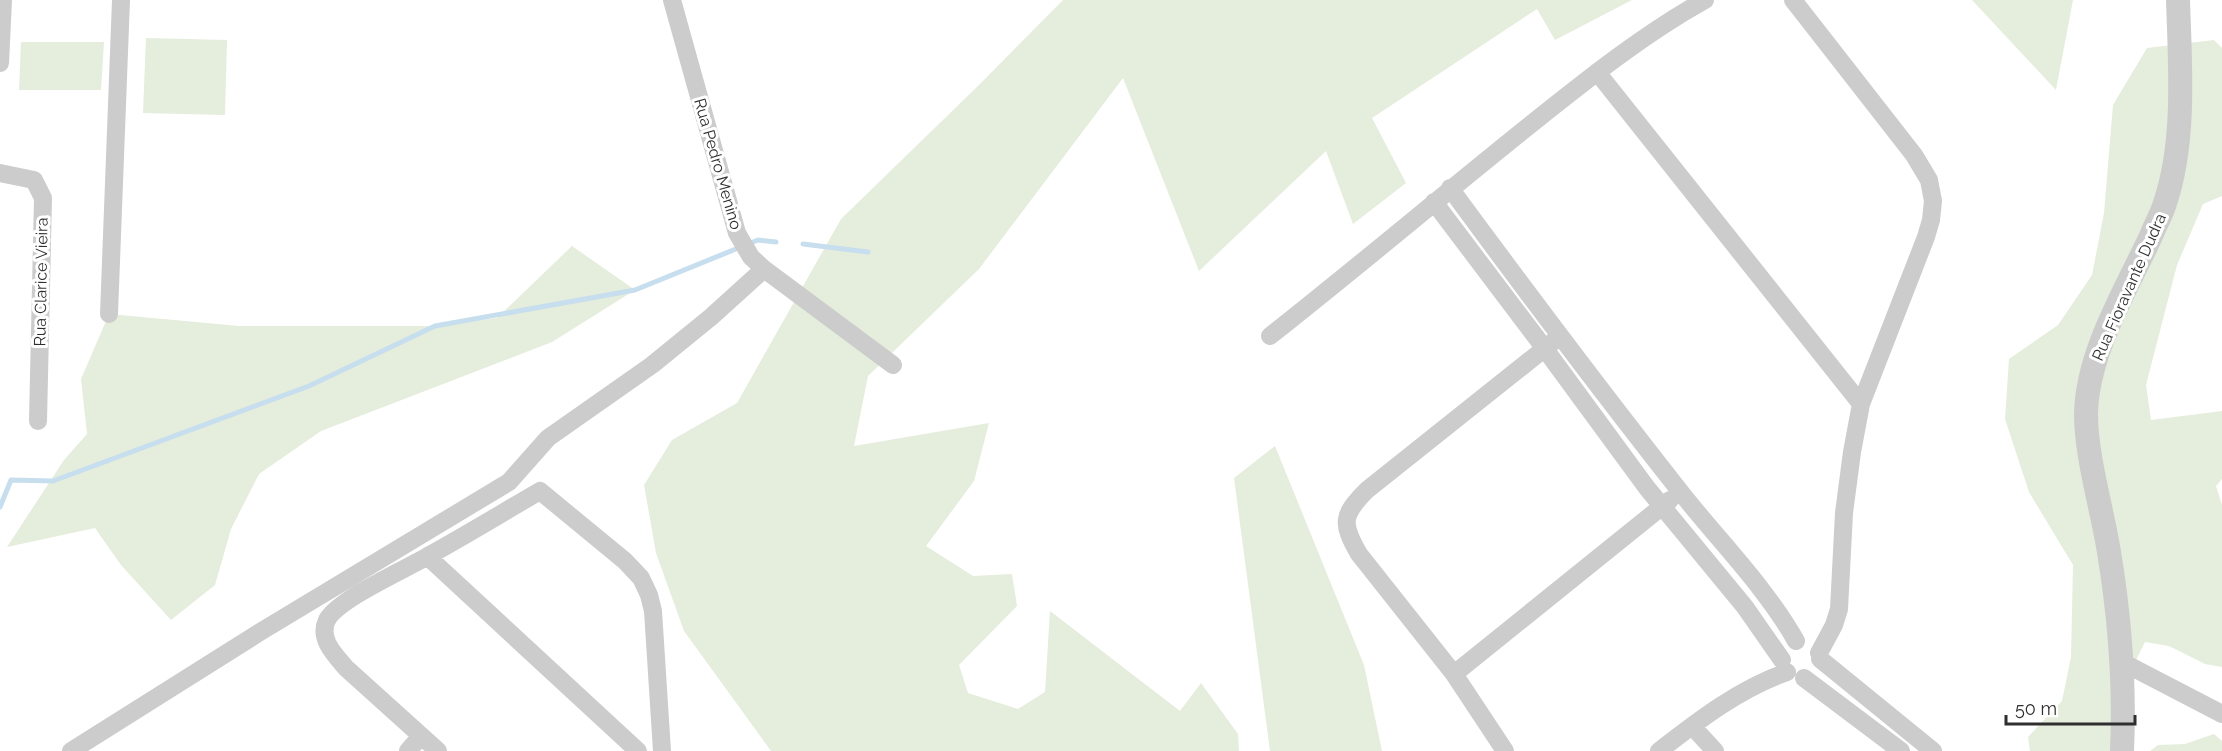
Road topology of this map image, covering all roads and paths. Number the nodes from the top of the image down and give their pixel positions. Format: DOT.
graph roads {
  1 [pos="3,0"];
  2 [pos="121,0"];
  3 [pos="672,0"];
  4 [pos="1705,0"];
  5 [pos="1793,0"];
  6 [pos="2178,0"];
  7 [pos="0,63"];
  8 [pos="1597,72"];
  9 [pos="0,173"];
  10 [pos="1450,188"];
  11 [pos="1434,202"];
  12 [pos="758,263"];
  13 [pos="109,314"];
  14 [pos="1270,336"];
  15 [pos="1560,337"];
  16 [pos="1545,349"];
  17 [pos="893,365"];
  18 [pos="1861,404"];
  19 [pos="38,421"];
  20 [pos="520,472"];
  21 [pos="540,491"];
  22 [pos="1679,491"];
  23 [pos="1662,507"];
  24 [pos="428,557"];
  25 [pos="1796,641"];
  26 [pos="1819,656"];
  27 [pos="2122,662"];
  28 [pos="1791,670"];
  29 [pos="1454,674"];
  30 [pos="2222,714"];
  31 [pos="1692,726"];
  32 [pos="421,736"];
  33 [pos="71,751"];
  34 [pos="408,751"];
  35 [pos="438,751"];
  36 [pos="638,751"];
  37 [pos="662,751"];
  38 [pos="1505,751"];
  39 [pos="1659,751"];
  40 [pos="1715,751"];
  41 [pos="1901,751"];
  42 [pos="1933,751"];
  43 [pos="2122,751"];
  1 -- 7 [label="street"];
  2 -- 13 [label="street"];
  3 -- 12 [label="street, Rua Pedro Menino"];
  4 -- 8 [label="street"];
  5 -- 18 [label="street"];
  6 -- 27 [label="street, Rua Fioravante Dudra"];
  8 -- 10 [label="street"];
  8 -- 18 [label="street"];
  9 -- 19 [label="street, Rua Clarice Vieira"];
  10 -- 11 [label="street"];
  10 -- 15 [label="street"];
  11 -- 14 [label="street"];
  11 -- 16 [label="street"];
  12 -- 17 [label="street, Rua Pedro Menino"];
  12 -- 20 [label="street"];
  15 -- 16 [label="street"];
  15 -- 22 [label="street"];
  16 -- 23 [label="street"];
  16 -- 29 [label="street"];
  18 -- 26 [label="street"];
  20 -- 21 [label="street"];
  20 -- 33 [label="street"];
  21 -- 24 [label="street"];
  21 -- 37 [label="street"];
  22 -- 23 [label="street"];
  22 -- 25 [label="street"];
  23 -- 28 [label="street"];
  23 -- 29 [label="street"];
  24 -- 32 [label="street"];
  24 -- 36 [label="street"];
  25 -- 26 [label="street"];
  25 -- 28 [label="street"];
  26 -- 28 [label="street"];
  26 -- 42 [label="street"];
  27 -- 30 [label="street"];
  27 -- 43 [label="street, Rua Fioravante Dudra"];
  28 -- 31 [label="street"];
  28 -- 41 [label="street"];
  29 -- 38 [label="street"];
  31 -- 39 [label="street"];
  31 -- 40 [label="street"];
  32 -- 34 [label="street"];
  32 -- 35 [label="street"];
}
